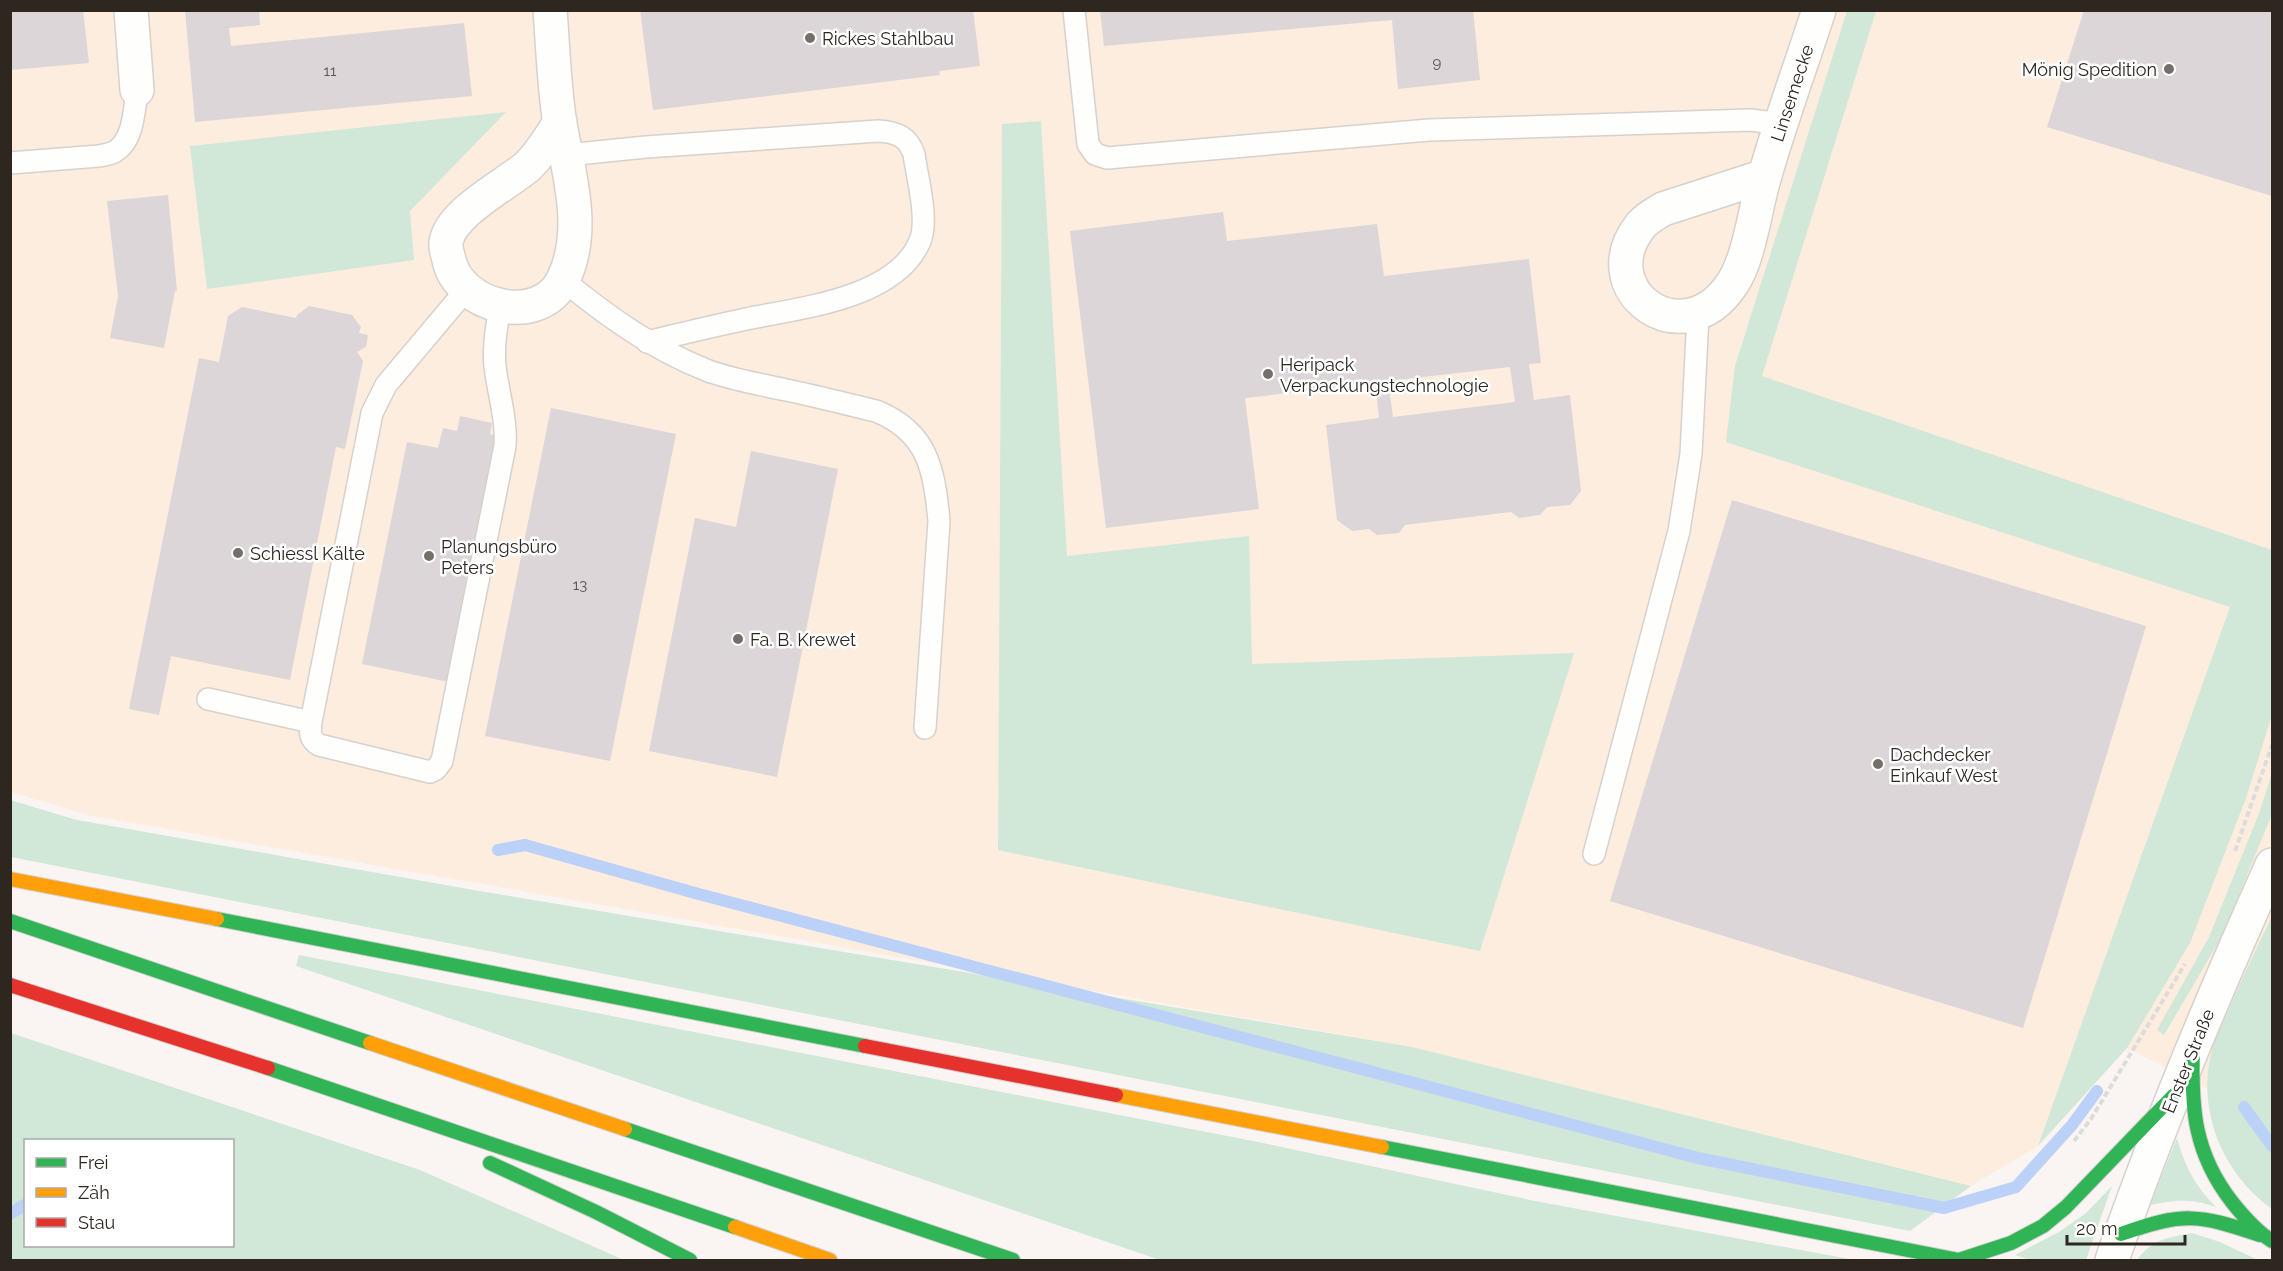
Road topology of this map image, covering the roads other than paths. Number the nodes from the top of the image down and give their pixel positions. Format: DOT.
graph roads {
  1 [pos="131,10"];
  2 [pos="550,10"];
  3 [pos="1074,10"];
  4 [pos="1819,10"];
  5 [pos="137,90"];
  6 [pos="560,122"];
  7 [pos="1782,124"];
  8 [pos="567,155"];
  9 [pos="10,163"];
  10 [pos="1765,176"];
  11 [pos="563,280"];
  12 [pos="466,290"];
  13 [pos="501,305"];
  14 [pos="1698,315"];
  15 [pos="647,342"];
  16 [pos="208,699"];
  17 [pos="311,722"];
  18 [pos="925,728"];
  19 [pos="1594,854"];
  20 [pos="2272,865"];
  21 [pos="10,879"];
  22 [pos="10,921"];
  23 [pos="10,985"];
  24 [pos="2193,1049"];
  25 [pos="333,1089"];
  26 [pos="2174,1095"];
  27 [pos="460,1148"];
  28 [pos="481,1158"];
  29 [pos="2270,1239"];
  30 [pos="2116,1247"];
  31 [pos="690,1260"];
  32 [pos="830,1260"];
  33 [pos="1013,1260"];
  34 [pos="1960,1260"];
  1 -- 5 [label="street"];
  2 -- 6 [label="street"];
  3 -- 7 [label="lane"];
  4 -- 7 [label="street, Linsemecke"];
  5 -- 9 [label="lane"];
  6 -- 8 [label="street"];
  6 -- 12 [label="street"];
  7 -- 10 [label="street, Linsemecke"];
  8 -- 11 [label="street"];
  8 -- 15 [label="lane"];
  10 -- 14 [label="street, Linsemecke"];
  10 -- 14 [label="street"];
  11 -- 13 [label="street"];
  11 -- 15 [label="lane"];
  12 -- 13 [label="street"];
  12 -- 17 [label="lane"];
  13 -- 17 [label="lane"];
  14 -- 19 [label="lane"];
  15 -- 18 [label="lane"];
  16 -- 17 [label="lane"];
  20 -- 24 [label="street, Enster Straße"];
  21 -- 34 [label="highway"];
  22 -- 33 [label="highway"];
  23 -- 25 [label="highway"];
  24 -- 26 [label="street, Enster Straße"];
  24 -- 29 [label="highway"];
  25 -- 27 [label="highway"];
  25 -- 32 [label="highway"];
  26 -- 30 [label="street, Enster Straße"];
  26 -- 34 [label="highway"];
  28 -- 31 [label="highway"];
  29 -- 30 [label="highway"];
}
